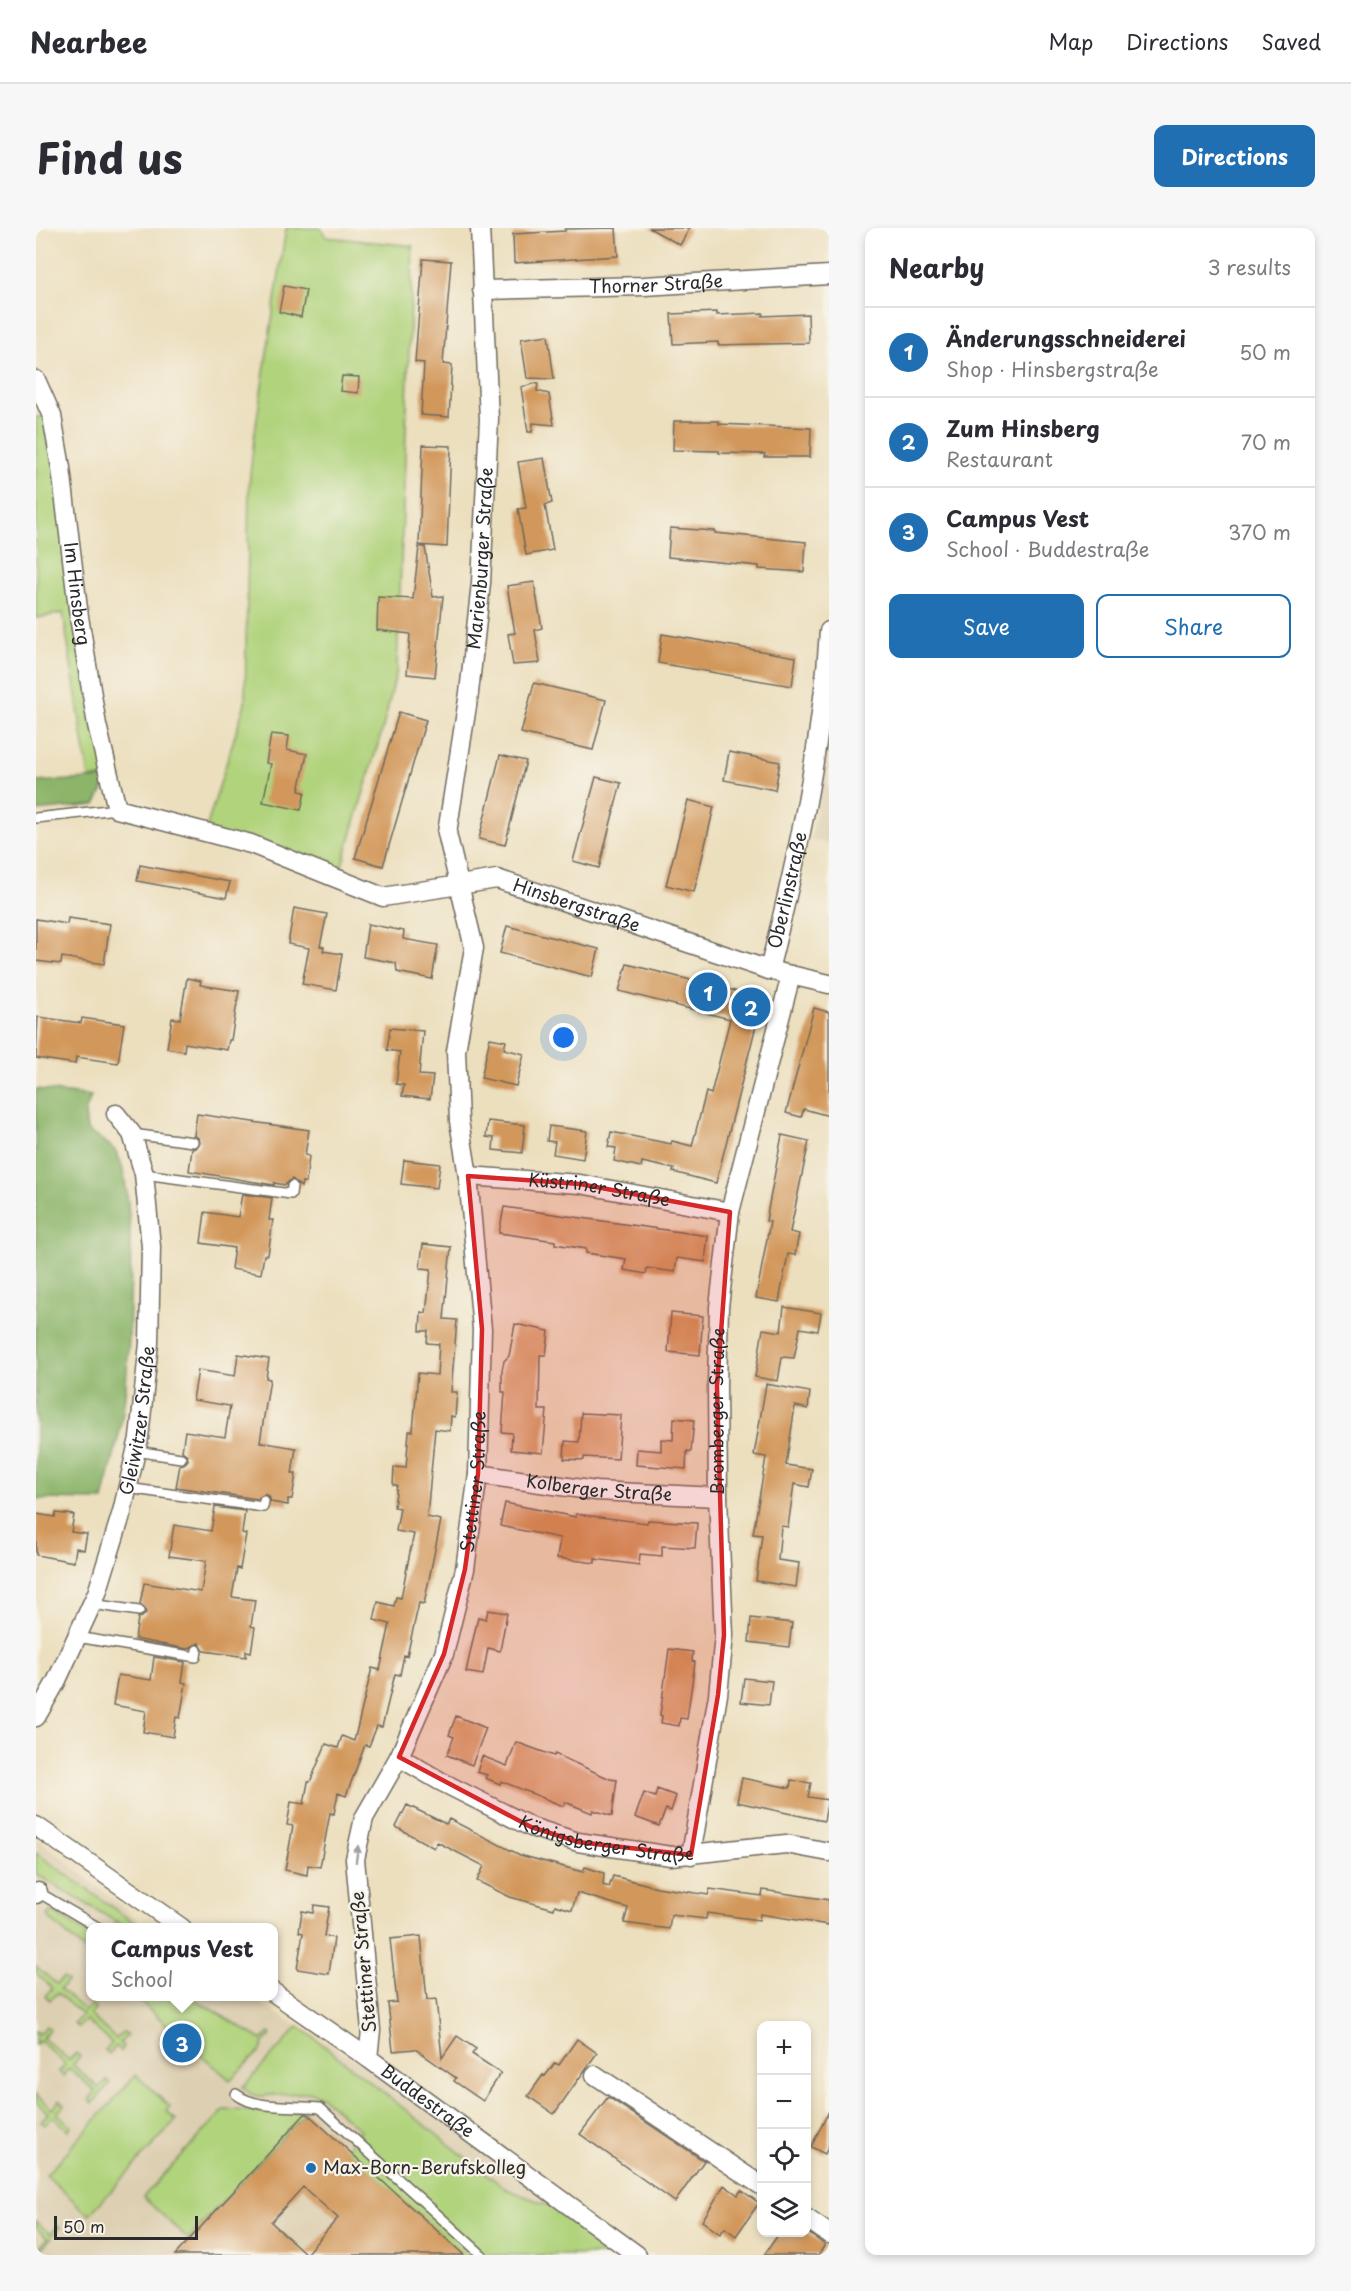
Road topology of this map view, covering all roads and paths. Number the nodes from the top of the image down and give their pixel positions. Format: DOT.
graph roads {
  1 [pos="480,228"];
  2 [pos="829,275"];
  3 [pos="483,290"];
  4 [pos="36,380"];
  5 [pos="829,631"];
  6 [pos="117,809"];
  7 [pos="36,818"];
  8 [pos="460,885"];
  9 [pos="769,970"];
  10 [pos="791,975"];
  11 [pos="829,984"];
  12 [pos="116,1114"];
  13 [pos="132,1134"];
  14 [pos="193,1142"];
  15 [pos="144,1174"];
  16 [pos="468,1176"];
  17 [pos="292,1186"];
  18 [pos="730,1212"];
  19 [pos="136,1451"];
  20 [pos="181,1458"];
  21 [pos="478,1474"];
  22 [pos="128,1488"];
  23 [pos="718,1497"];
  24 [pos="264,1501"];
  25 [pos="92,1604"];
  26 [pos="139,1611"];
  27 [pos="77,1637"];
  28 [pos="197,1650"];
  29 [pos="36,1717"];
  30 [pos="399,1757"];
  31 [pos="36,1826"];
  32 [pos="829,1852"];
  33 [pos="691,1855"];
  34 [pos="37,1892"];
  35 [pos="90,1923"];
  36 [pos="175,1923"];
  37 [pos="278,1995"];
  38 [pos="368,2058"];
  39 [pos="595,2075"];
  40 [pos="236,2094"];
  41 [pos="757,2183"];
  42 [pos="811,2221"];
  43 [pos="829,2234"];
  44 [pos="482,2255"];
  45 [pos="637,2255"];
  1 -- 3 [label="street, Marienburger Straße"];
  2 -- 3 [label="street, Thorner Straße"];
  3 -- 8 [label="street, Marienburger Straße"];
  4 -- 6 [label="street, Im Hinsberg"];
  5 -- 9 [label="street, Oberlinstraße"];
  6 -- 7 [label="lane"];
  6 -- 8 [label="street, Hinsbergstraße"];
  8 -- 9 [label="street, Hinsbergstraße"];
  8 -- 16 [label="street, Stettiner Straße"];
  9 -- 10 [label="street, Hinsbergstraße"];
  10 -- 11 [label="street, Hinsbergstraße"];
  10 -- 18 [label="street, Bromberger Straße"];
  12 -- 13 [label="street, Gleiwitzer Straße"];
  13 -- 14 [label="lane"];
  13 -- 15 [label="street, Gleiwitzer Straße"];
  15 -- 17 [label="lane"];
  15 -- 19 [label="street, Gleiwitzer Straße"];
  16 -- 18 [label="street, Küstriner Straße"];
  16 -- 21 [label="street, Stettiner Straße"];
  18 -- 23 [label="street, Bromberger Straße"];
  19 -- 20 [label="lane"];
  19 -- 22 [label="street, Gleiwitzer Straße"];
  21 -- 23 [label="street, Kolberger Straße"];
  21 -- 30 [label="street, Stettiner Straße"];
  22 -- 24 [label="lane"];
  22 -- 25 [label="street, Gleiwitzer Straße"];
  23 -- 33 [label="street, Bromberger Straße"];
  25 -- 26 [label="lane"];
  25 -- 27 [label="street, Gleiwitzer Straße"];
  27 -- 28 [label="lane"];
  27 -- 29 [label="street, Gleiwitzer Straße"];
  30 -- 33 [label="street, Königsberger Straße"];
  38 -- 30 [label="street, Stettiner Straße, one-way"];
  31 -- 36 [label="street"];
  32 -- 33 [label="street, Königsberger Straße"];
  34 -- 35 [label="lane"];
  37 -- 38 [label="street, Buddestraße"];
  38 -- 45 [label="street, Buddestraße"];
  39 -- 41 [label="street"];
  40 -- 44 [label="lane"];
  42 -- 43 [label="street"];
}
